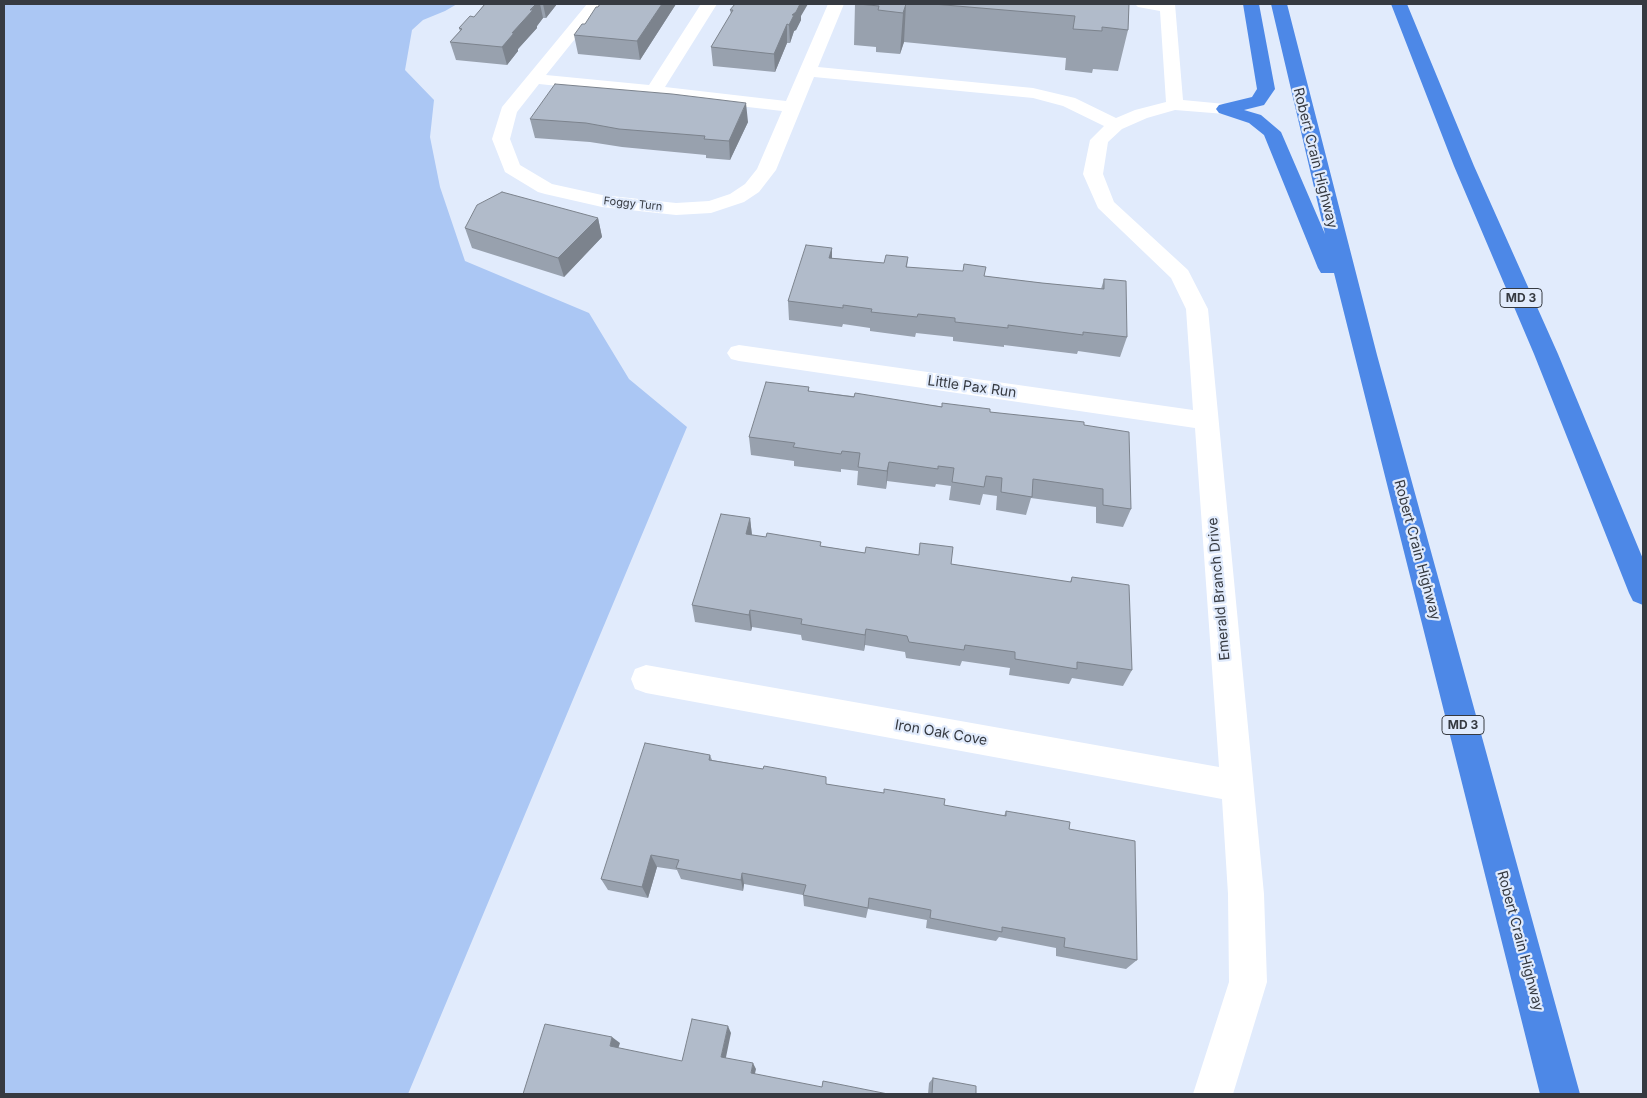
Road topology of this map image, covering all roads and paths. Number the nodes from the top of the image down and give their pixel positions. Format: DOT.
graph roads {
  1 [pos="595,4"];
  2 [pos="709,4"];
  3 [pos="836,4"];
  4 [pos="1143,4"];
  5 [pos="1251,4"];
  6 [pos="1279,4"];
  7 [pos="1399,4"];
  8 [pos="1167,5"];
  9 [pos="810,70"];
  10 [pos="536,79"];
  11 [pos="654,91"];
  12 [pos="1175,105"];
  13 [pos="792,107"];
  14 [pos="1225,109"];
  15 [pos="1116,124"];
  16 [pos="738,353"];
  17 [pos="1365,355"];
  18 [pos="1205,421"];
  19 [pos="1643,593"];
  20 [pos="646,679"];
  21 [pos="1235,786"];
  22 [pos="1213,1094"];
  23 [pos="1560,1094"];
  1 -- 10 [label="street, Foggy Turn"];
  2 -- 11 [label="street"];
  3 -- 9 [label="street, Foggy Turn"];
  4 -- 8 [label="street"];
  5 -- 14 [label="highway"];
  6 -- 17 [label="highway, Robert Crain Highway / MD 3"];
  7 -- 19 [label="highway, MD 3"];
  8 -- 12 [label="street"];
  9 -- 13 [label="street, Foggy Turn"];
  9 -- 15 [label="street"];
  10 -- 11 [label="street"];
  10 -- 13 [label="street, Foggy Turn"];
  11 -- 13 [label="street"];
  12 -- 14 [label="street"];
  12 -- 15 [label="street"];
  14 -- 17 [label="highway"];
  15 -- 18 [label="street, Emerald Branch Drive"];
  16 -- 18 [label="street, Little Pax Run"];
  17 -- 23 [label="highway, Robert Crain Highway / MD 3"];
  18 -- 21 [label="street, Emerald Branch Drive"];
  20 -- 21 [label="street, Iron Oak Cove"];
  21 -- 22 [label="street, Emerald Branch Drive"];
}
